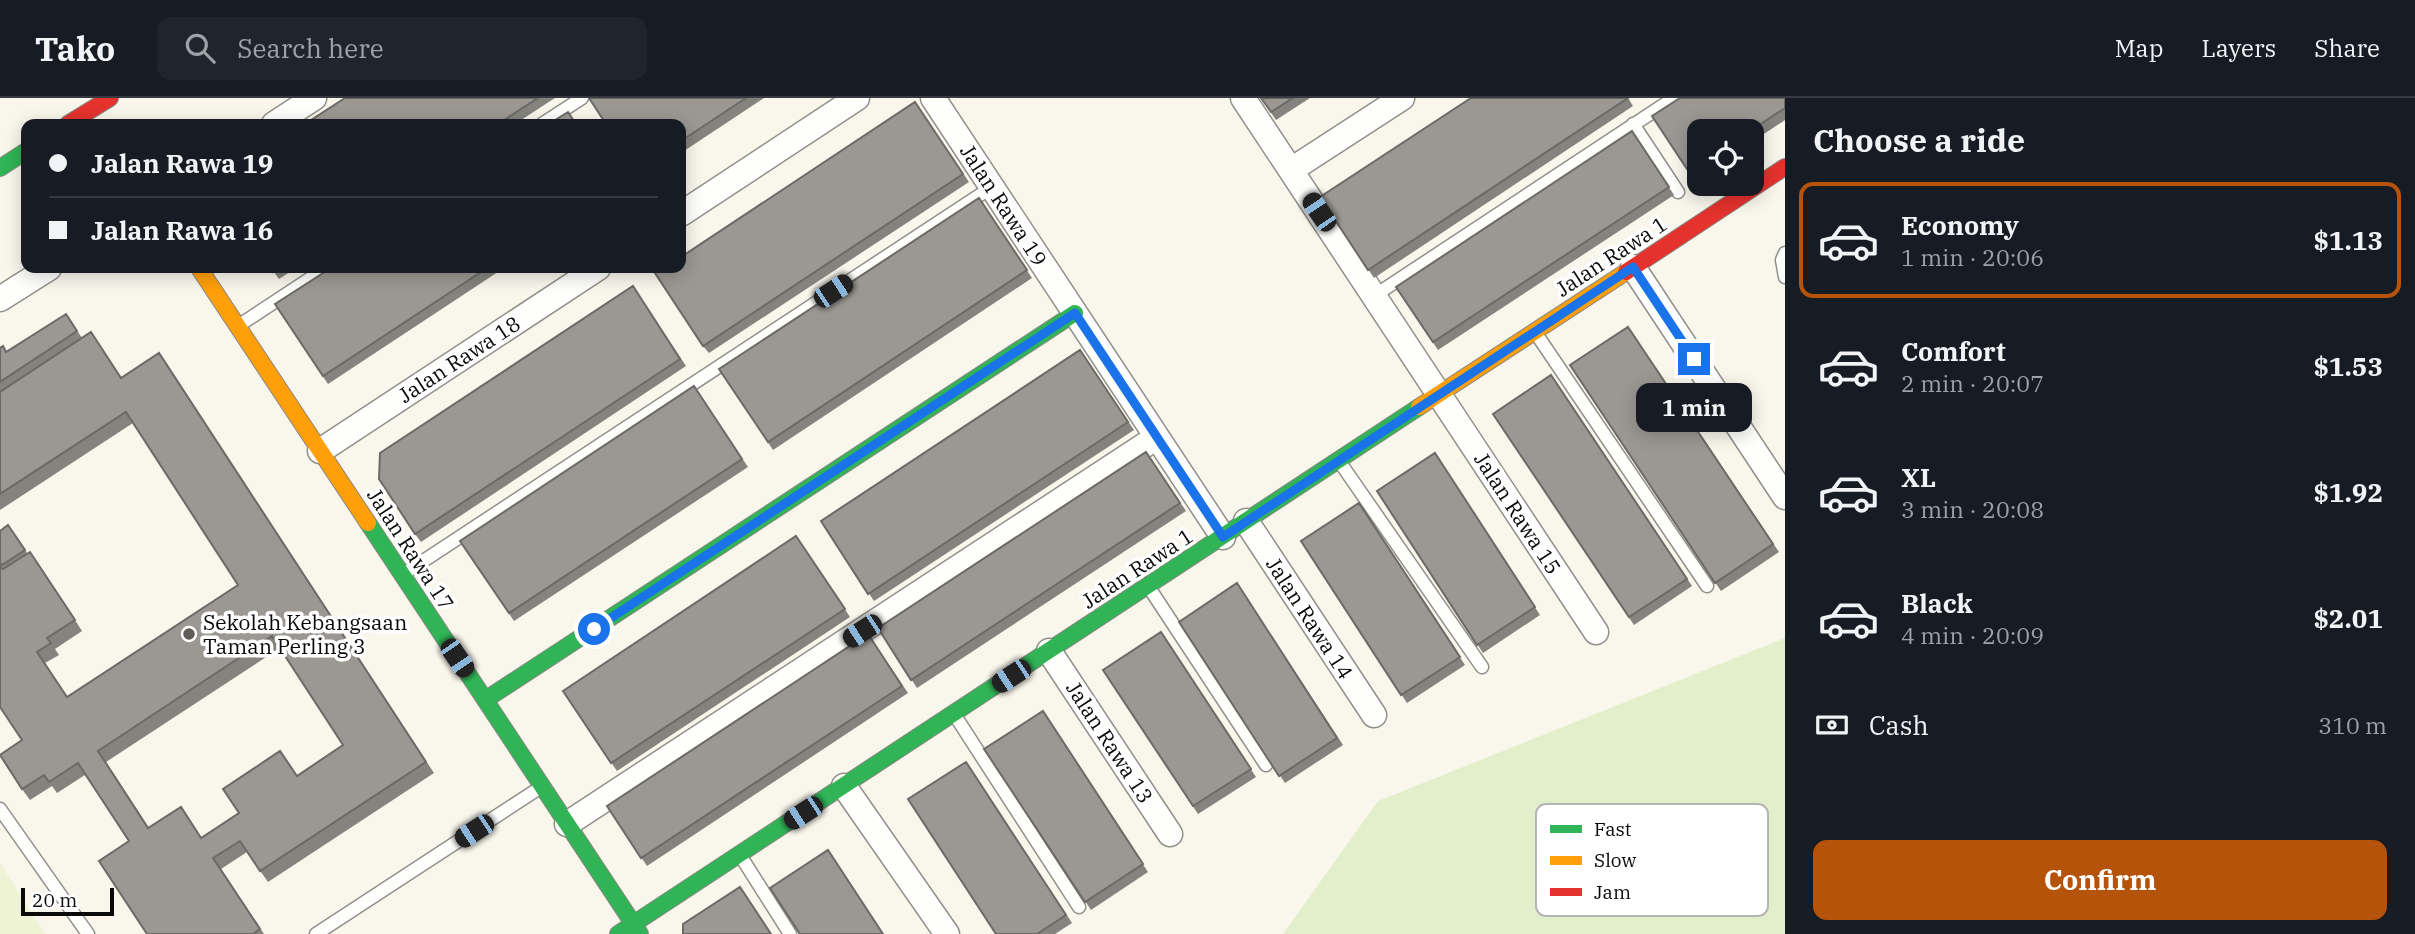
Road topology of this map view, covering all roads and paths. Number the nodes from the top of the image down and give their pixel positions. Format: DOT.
graph roads {
  1 [pos="110,98"];
  2 [pos="314,98"];
  3 [pos="582,98"];
  4 [pos="857,98"];
  5 [pos="933,98"];
  6 [pos="1243,98"];
  7 [pos="1402,98"];
  8 [pos="1674,98"];
  9 [pos="76,119"];
  10 [pos="282,119"];
  11 [pos="550,119"];
  12 [pos="1633,124"];
  13 [pos="21,154"];
  14 [pos="1785,167"];
  15 [pos="0,168"];
  16 [pos="1291,170"];
  17 [pos="992,187"];
  18 [pos="1678,192"];
  19 [pos="686,211"];
  20 [pos="1785,253"];
  21 [pos="1633,267"];
  22 [pos="42,273"];
  23 [pos="202,273"];
  24 [pos="318,273"];
  25 [pos="590,273"];
  26 [pos="1785,277"];
  27 [pos="1374,296"];
  28 [pos="0,299"];
  29 [pos="1075,313"];
  30 [pos="238,326"];
  31 [pos="1535,331"];
  32 [pos="1440,394"];
  33 [pos="1157,437"];
  34 [pos="320,451"];
  35 [pos="1339,461"];
  36 [pos="1785,497"];
  37 [pos="1246,521"];
  38 [pos="1223,537"];
  39 [pos="402,575"];
  40 [pos="1148,586"];
  41 [pos="1707,586"];
  42 [pos="1596,632"];
  43 [pos="1049,651"];
  44 [pos="1482,667"];
  45 [pos="485,700"];
  46 [pos="954,713"];
  47 [pos="1374,715"];
  48 [pos="1266,765"];
  49 [pos="542,786"];
  50 [pos="844,786"];
  51 [pos="0,809"];
  52 [pos="567,824"];
  53 [pos="1170,834"];
  54 [pos="740,854"];
  55 [pos="1079,907"];
  56 [pos="636,929"];
  57 [pos="88,934"];
  58 [pos="316,934"];
  59 [pos="618,934"];
  60 [pos="790,934"];
  61 [pos="947,934"];
  1 -- 9 [label="main road"];
  2 -- 10 [label="street"];
  3 -- 11 [label="lane"];
  4 -- 19 [label="street"];
  5 -- 17 [label="street, Jalan Rawa 19"];
  6 -- 16 [label="street, Jalan Rawa 15"];
  7 -- 16 [label="street"];
  8 -- 12 [label="lane"];
  12 -- 18 [label="lane"];
  12 -- 27 [label="lane"];
  13 -- 15 [label="main road"];
  14 -- 21 [label="main road, Jalan Rawa 1"];
  16 -- 27 [label="street, Jalan Rawa 15"];
  17 -- 29 [label="street, Jalan Rawa 19"];
  17 -- 39 [label="lane"];
  20 -- 26 [label="lane"];
  21 -- 31 [label="main road, Jalan Rawa 1"];
  21 -- 36 [label="street"];
  22 -- 28 [label="street"];
  23 -- 30 [label="main road, Jalan Rawa 17"];
  24 -- 30 [label="lane"];
  25 -- 34 [label="street, Jalan Rawa 18"];
  27 -- 32 [label="street, Jalan Rawa 15"];
  29 -- 33 [label="street, Jalan Rawa 19"];
  29 -- 45 [label="main road"];
  30 -- 34 [label="main road, Jalan Rawa 17"];
  31 -- 32 [label="main road, Jalan Rawa 1"];
  31 -- 41 [label="lane"];
  32 -- 35 [label="main road, Jalan Rawa 1"];
  32 -- 42 [label="street, Jalan Rawa 15"];
  33 -- 38 [label="street, Jalan Rawa 19"];
  33 -- 52 [label="street"];
  34 -- 39 [label="main road, Jalan Rawa 17"];
  35 -- 37 [label="main road, Jalan Rawa 1"];
  35 -- 44 [label="lane"];
  37 -- 38 [label="main road, Jalan Rawa 1"];
  37 -- 47 [label="street, Jalan Rawa 14"];
  38 -- 40 [label="main road, Jalan Rawa 1"];
  39 -- 45 [label="main road, Jalan Rawa 17"];
  40 -- 43 [label="main road, Jalan Rawa 1"];
  40 -- 48 [label="lane"];
  43 -- 46 [label="main road, Jalan Rawa 1"];
  43 -- 53 [label="street, Jalan Rawa 13"];
  45 -- 49 [label="main road, Jalan Rawa 17"];
  46 -- 50 [label="main road, Jalan Rawa 1"];
  46 -- 55 [label="lane"];
  49 -- 52 [label="main road, Jalan Rawa 17"];
  49 -- 58 [label="lane"];
  50 -- 54 [label="main road, Jalan Rawa 1"];
  50 -- 61 [label="street"];
  51 -- 57 [label="lane"];
  52 -- 56 [label="main road, Jalan Rawa 17"];
  54 -- 56 [label="main road, Jalan Rawa 1"];
  54 -- 60 [label="lane"];
  56 -- 59 [label="main road, Jalan Rawa 1"];
}
